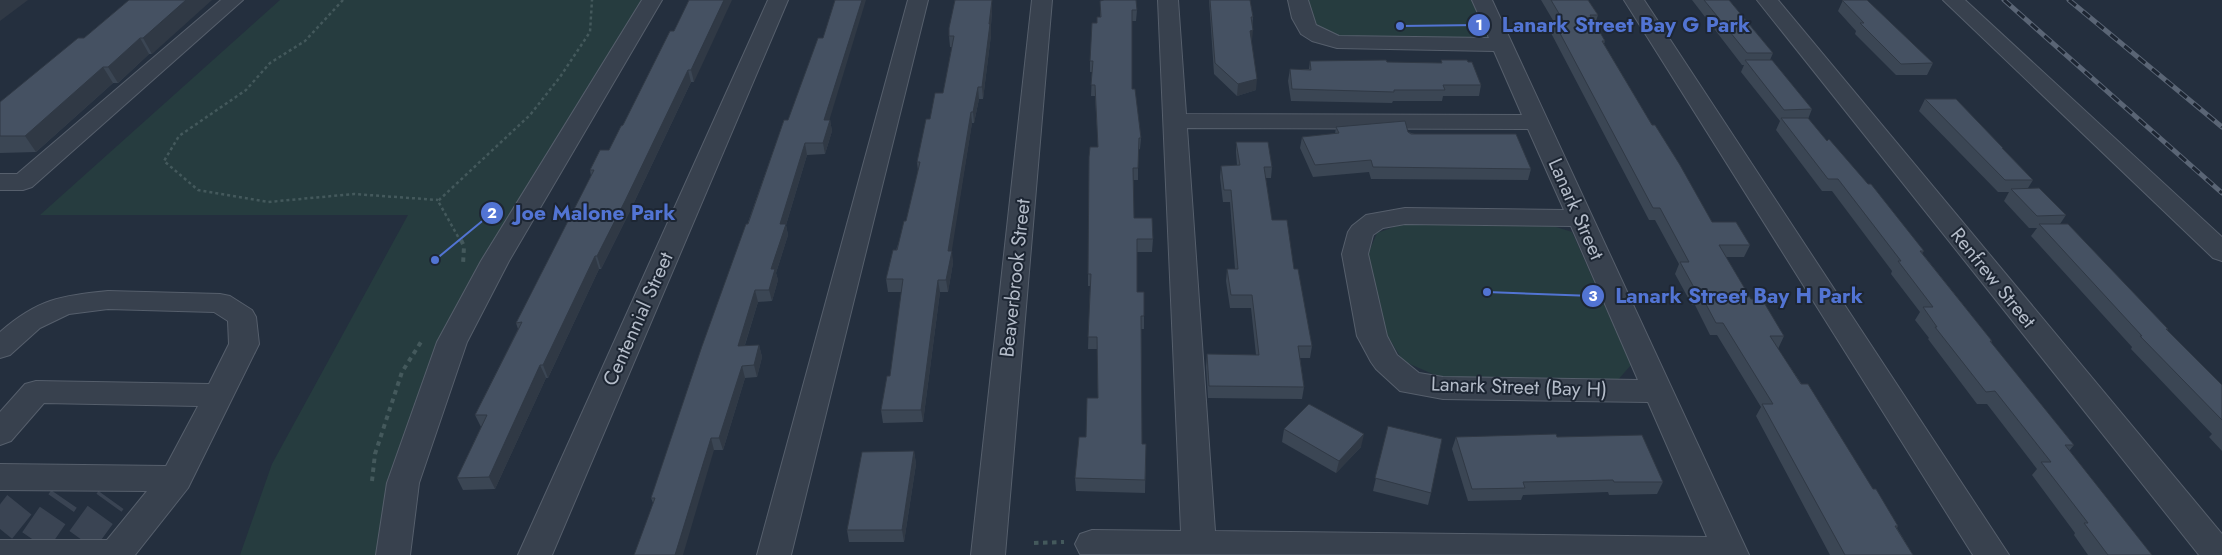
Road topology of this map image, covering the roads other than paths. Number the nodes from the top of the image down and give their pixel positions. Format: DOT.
graph roads {
  1 [pos="233,0"];
  2 [pos="652,0"];
  3 [pos="778,0"];
  4 [pos="918,0"];
  5 [pos="1042,0"];
  6 [pos="1168,0"];
  7 [pos="1298,0"];
  8 [pos="1482,0"];
  9 [pos="1634,0"];
  10 [pos="1767,0"];
  11 [pos="1953,0"];
  12 [pos="1503,45"];
  13 [pos="1175,121"];
  14 [pos="1537,122"];
  15 [pos="0,182"];
  16 [pos="1580,218"];
  17 [pos="2222,252"];
  18 [pos="0,348"];
  19 [pos="1658,391"];
  20 [pos="219,395"];
  21 [pos="0,433"];
  22 [pos="0,477"];
  23 [pos="176,479"];
  24 [pos="1081,543"];
  25 [pos="20,549"];
  26 [pos="1199,550"];
  27 [pos="1731,553"];
  28 [pos="115,555"];
  29 [pos="393,555"];
  30 [pos="535,555"];
  31 [pos="774,555"];
  32 [pos="988,555"];
  33 [pos="1992,555"];
  34 [pos="2219,555"];
  1 -- 15 [label="street"];
  2 -- 29 [label="street"];
  3 -- 30 [label="street, Centennial Street"];
  4 -- 31 [label="street"];
  5 -- 32 [label="street, Beaverbrook Street"];
  6 -- 13 [label="street"];
  7 -- 12 [label="street"];
  8 -- 12 [label="street, Lanark Street"];
  9 -- 33 [label="street"];
  10 -- 34 [label="street, Renfrew Street"];
  11 -- 17 [label="street"];
  12 -- 14 [label="street, Lanark Street"];
  13 -- 14 [label="street"];
  13 -- 26 [label="street"];
  14 -- 16 [label="street, Lanark Street"];
  16 -- 19 [label="street, Lanark Street"];
  16 -- 19 [label="street, Lanark Street (Bay H)"];
  18 -- 20 [label="street"];
  19 -- 27 [label="street, Lanark Street"];
  20 -- 21 [label="street"];
  20 -- 23 [label="street"];
  22 -- 23 [label="street"];
  23 -- 28 [label="street"];
  24 -- 26 [label="street"];
  25 -- 28 [label="street"];
  26 -- 27 [label="street"];
}
